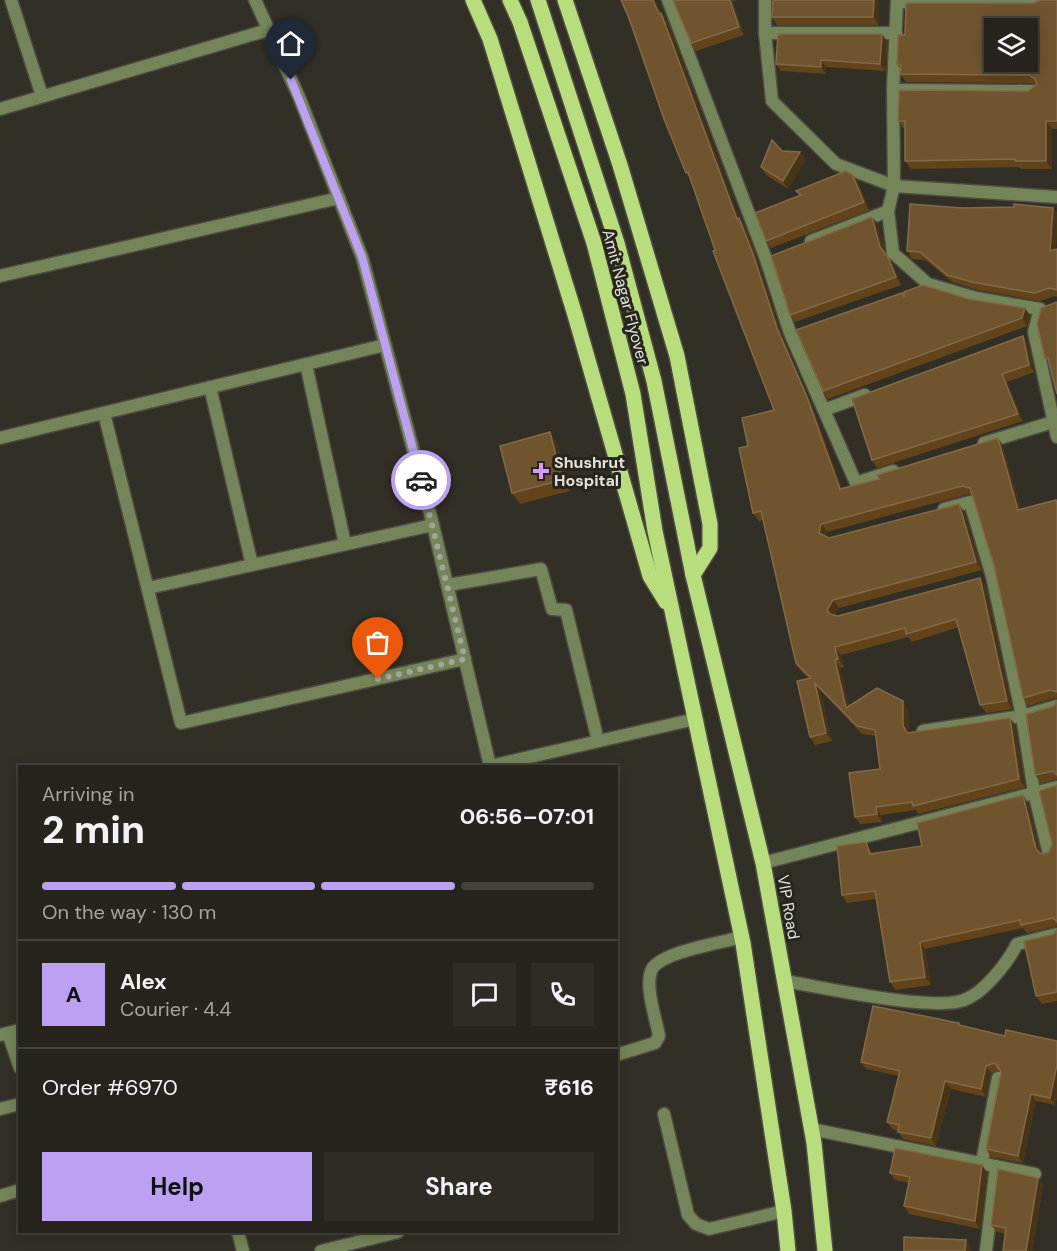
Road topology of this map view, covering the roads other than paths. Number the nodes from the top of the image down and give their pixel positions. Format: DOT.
graph roads {
  1 [pos="11,0"];
  2 [pos="255,0"];
  3 [pos="473,0"];
  4 [pos="510,0"];
  5 [pos="538,0"];
  6 [pos="565,0"];
  7 [pos="668,0"];
  8 [pos="765,0"];
  9 [pos="897,1"];
  10 [pos="1040,3"];
  11 [pos="268,30"];
  12 [pos="765,33"];
  13 [pos="896,33"];
  14 [pos="893,90"];
  15 [pos="1034,91"];
  16 [pos="42,96"];
  17 [pos="0,109"];
  18 [pos="894,186"];
  19 [pos="1057,197"];
  20 [pos="339,198"];
  21 [pos="888,210"];
  22 [pos="799,246"];
  23 [pos="0,276"];
  24 [pos="386,345"];
  25 [pos="306,364"];
  26 [pos="1052,384"];
  27 [pos="210,387"];
  28 [pos="879,390"];
  29 [pos="824,410"];
  30 [pos="104,413"];
  31 [pos="1053,422"];
  32 [pos="1057,437"];
  33 [pos="0,438"];
  34 [pos="976,446"];
  35 [pos="911,466"];
  36 [pos="936,511"];
  37 [pos="433,525"];
  38 [pos="345,544"];
  39 [pos="252,565"];
  40 [pos="693,575"];
  41 [pos="448,585"];
  42 [pos="148,588"];
  43 [pos="673,612"];
  44 [pos="465,659"];
  45 [pos="1057,706"];
  46 [pos="1022,716"];
  47 [pos="694,720"];
  48 [pos="917,732"];
  49 [pos="598,741"];
  50 [pos="490,765"];
  51 [pos="494,765"];
  52 [pos="1057,787"];
  53 [pos="1034,792"];
  54 [pos="1049,855"];
  55 [pos="763,862"];
  56 [pos="1057,934"];
  57 [pos="741,937"];
  58 [pos="785,981"];
  59 [pos="9,1033"];
  60 [pos="618,1055"];
  61 [pos="18,1062"];
  62 [pos="998,1078"];
  63 [pos="18,1104"];
  64 [pos="0,1109"];
  65 [pos="664,1114"];
  66 [pos="811,1129"];
  67 [pos="982,1162"];
  68 [pos="996,1166"];
  69 [pos="1035,1174"];
  70 [pos="18,1192"];
  71 [pos="0,1196"];
  72 [pos="784,1211"];
  73 [pos="238,1233"];
  74 [pos="394,1233"];
  75 [pos="243,1251"];
  76 [pos="321,1251"];
  77 [pos="788,1251"];
  78 [pos="825,1251"];
  79 [pos="986,1251"];
  1 -- 16 [label="street"];
  2 -- 11 [label="street"];
  3 -- 43 [label="main road"];
  4 -- 43 [label="main road, Amit Nagar Flyover"];
  5 -- 40 [label="main road, Amit Nagar Flyover"];
  6 -- 40 [label="main road"];
  7 -- 29 [label="street"];
  8 -- 12 [label="street"];
  9 -- 10 [label="street"];
  9 -- 13 [label="street"];
  11 -- 16 [label="street"];
  11 -- 20 [label="street"];
  12 -- 13 [label="street"];
  12 -- 18 [label="street"];
  13 -- 14 [label="street"];
  14 -- 15 [label="street"];
  14 -- 18 [label="street"];
  16 -- 17 [label="street"];
  18 -- 19 [label="street"];
  18 -- 21 [label="street"];
  20 -- 23 [label="street"];
  20 -- 24 [label="street"];
  21 -- 22 [label="street"];
  21 -- 26 [label="street"];
  24 -- 25 [label="street"];
  24 -- 37 [label="street"];
  25 -- 27 [label="street"];
  25 -- 38 [label="street"];
  26 -- 31 [label="street"];
  27 -- 30 [label="street"];
  27 -- 39 [label="street"];
  28 -- 29 [label="street"];
  29 -- 35 [label="street"];
  30 -- 33 [label="street"];
  30 -- 42 [label="street"];
  31 -- 32 [label="street"];
  31 -- 34 [label="street"];
  36 -- 46 [label="street"];
  37 -- 38 [label="street"];
  37 -- 41 [label="street"];
  38 -- 39 [label="street"];
  39 -- 42 [label="street"];
  40 -- 55 [label="main road, VIP Road"];
  41 -- 44 [label="street"];
  41 -- 49 [label="street"];
  42 -- 44 [label="street"];
  43 -- 47 [label="main road, Amit Nagar Flyover"];
  44 -- 50 [label="street"];
  45 -- 46 [label="street"];
  46 -- 48 [label="street"];
  46 -- 53 [label="street"];
  47 -- 49 [label="street"];
  47 -- 57 [label="main road"];
  49 -- 51 [label="street"];
  52 -- 53 [label="street"];
  53 -- 54 [label="street"];
  53 -- 55 [label="street"];
  55 -- 58 [label="main road, VIP Road"];
  56 -- 58 [label="street"];
  57 -- 60 [label="street"];
  57 -- 72 [label="main road"];
  58 -- 66 [label="main road, VIP Road"];
  59 -- 61 [label="street"];
  62 -- 67 [label="street"];
  63 -- 64 [label="street"];
  65 -- 72 [label="street"];
  66 -- 67 [label="street"];
  66 -- 78 [label="main road, VIP Road"];
  67 -- 68 [label="street"];
  68 -- 69 [label="street"];
  68 -- 79 [label="street"];
  70 -- 71 [label="street"];
  72 -- 77 [label="main road"];
  73 -- 75 [label="street"];
  74 -- 76 [label="street"];
}
